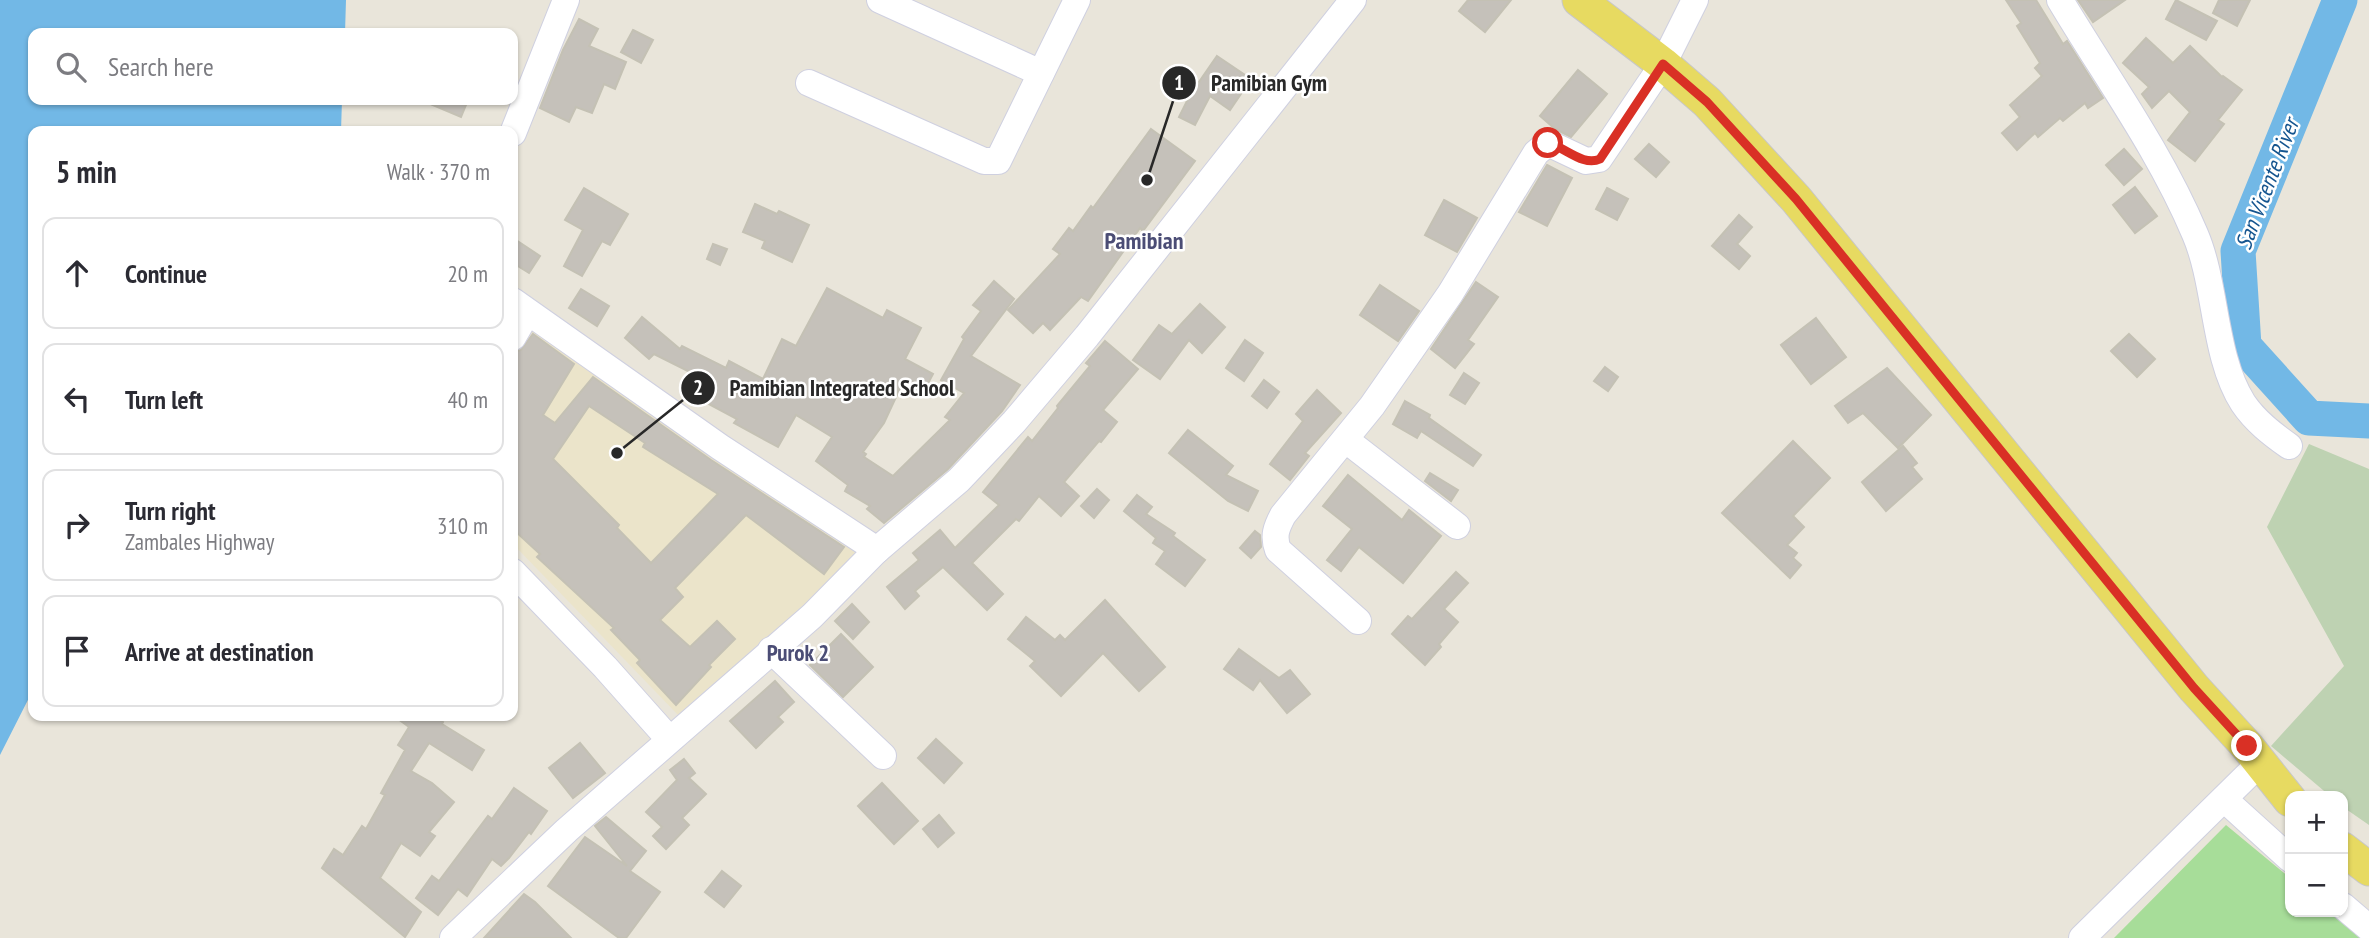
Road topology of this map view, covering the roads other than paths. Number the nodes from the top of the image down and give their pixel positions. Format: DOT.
graph roads {
  1 [pos="566,0"];
  2 [pos="880,0"];
  3 [pos="1077,0"];
  4 [pos="1353,0"];
  5 [pos="1579,0"];
  6 [pos="1695,0"];
  7 [pos="2060,0"];
  8 [pos="1663,64"];
  9 [pos="1041,74"];
  10 [pos="808,83"];
  11 [pos="516,126"];
  12 [pos="520,307"];
  13 [pos="1346,440"];
  14 [pos="2289,446"];
  15 [pos="1457,526"];
  16 [pos="877,550"];
  17 [pos="518,577"];
  18 [pos="1358,621"];
  19 [pos="771,650"];
  20 [pos="669,739"];
  21 [pos="883,755"];
  22 [pos="2261,762"];
  23 [pos="2285,793"];
  24 [pos="2224,799"];
  25 [pos="2348,853"];
  26 [pos="2285,854"];
  27 [pos="2369,869"];
  28 [pos="2348,910"];
  29 [pos="2369,929"];
  30 [pos="453,938"];
  31 [pos="2082,938"];
  1 -- 11 [label="street"];
  2 -- 9 [label="street"];
  3 -- 9 [label="street"];
  4 -- 16 [label="street"];
  5 -- 8 [label="main road"];
  6 -- 8 [label="street"];
  7 -- 14 [label="street"];
  8 -- 13 [label="street"];
  8 -- 22 [label="main road"];
  9 -- 10 [label="street"];
  12 -- 16 [label="street"];
  13 -- 15 [label="street"];
  13 -- 18 [label="street"];
  16 -- 19 [label="street"];
  17 -- 20 [label="street"];
  19 -- 20 [label="street"];
  19 -- 21 [label="street"];
  20 -- 30 [label="street"];
  22 -- 23 [label="main road"];
  22 -- 24 [label="street"];
  24 -- 26 [label="street"];
  24 -- 31 [label="street"];
  25 -- 27 [label="main road"];
  28 -- 29 [label="street"];
}
